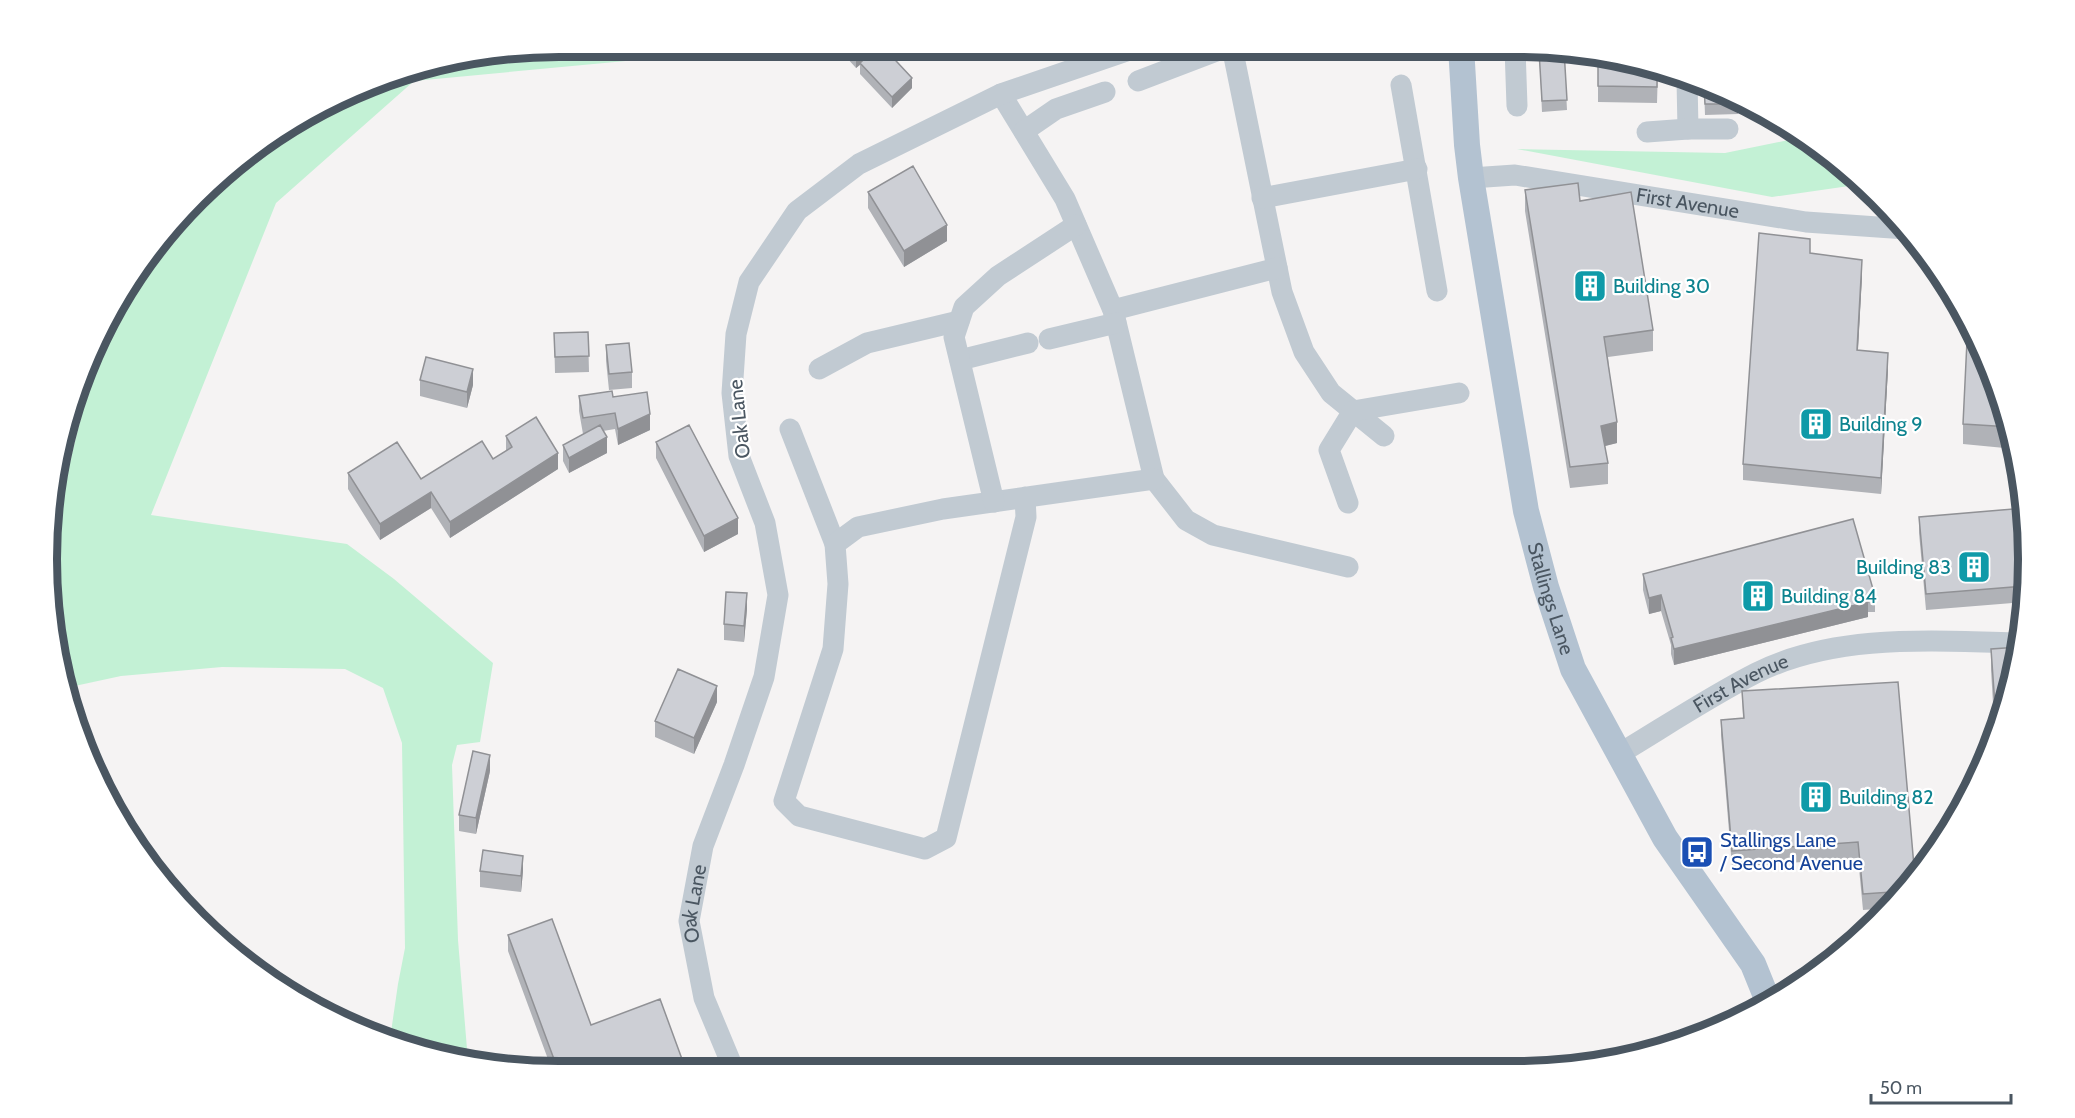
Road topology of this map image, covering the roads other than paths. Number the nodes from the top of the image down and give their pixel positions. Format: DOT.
graph roads {
  1 [pos="1109,57"];
  2 [pos="1201,57"];
  3 [pos="1234,57"];
  4 [pos="1445,57"];
  5 [pos="1462,57"];
  6 [pos="1515,57"];
  7 [pos="1138,81"];
  8 [pos="1401,85"];
  9 [pos="1687,88"];
  10 [pos="1105,92"];
  11 [pos="1001,94"];
  12 [pos="1517,106"];
  13 [pos="1688,129"];
  14 [pos="1728,129"];
  15 [pos="1024,131"];
  16 [pos="1647,132"];
  17 [pos="1467,145"];
  18 [pos="1417,169"];
  19 [pos="1471,178"];
  20 [pos="1262,198"];
  21 [pos="1076,225"];
  22 [pos="1893,228"];
  23 [pos="1277,268"];
  24 [pos="1437,291"];
  25 [pos="1114,316"];
  26 [pos="959,321"];
  27 [pos="1049,339"];
  28 [pos="1028,343"];
  29 [pos="960,360"];
  30 [pos="819,369"];
  31 [pos="1459,393"];
  32 [pos="1353,411"];
  33 [pos="789,429"];
  34 [pos="1384,436"];
  35 [pos="1154,479"];
  36 [pos="1024,497"];
  37 [pos="994,501"];
  38 [pos="1348,502"];
  39 [pos="835,544"];
  40 [pos="1348,567"];
  41 [pos="2011,643"];
  42 [pos="1619,754"];
  43 [pos="1765,995"];
  44 [pos="730,1061"];
  1 -- 11 [label="street, Oak Lane"];
  2 -- 7 [label="street"];
  3 -- 20 [label="street"];
  4 -- 17 [label="main road"];
  5 -- 17 [label="main road"];
  6 -- 12 [label="street"];
  8 -- 18 [label="street"];
  9 -- 13 [label="street"];
  10 -- 15 [label="street"];
  11 -- 15 [label="street"];
  11 -- 44 [label="street, Oak Lane"];
  13 -- 14 [label="street"];
  13 -- 16 [label="street"];
  15 -- 21 [label="street"];
  17 -- 19 [label="main road, Stallings Lane"];
  18 -- 20 [label="street"];
  18 -- 24 [label="street"];
  19 -- 22 [label="street, First Avenue"];
  19 -- 42 [label="main road, Stallings Lane"];
  20 -- 23 [label="street"];
  21 -- 25 [label="street"];
  21 -- 26 [label="street"];
  23 -- 25 [label="street"];
  23 -- 32 [label="street"];
  25 -- 27 [label="street"];
  25 -- 35 [label="street"];
  26 -- 29 [label="street"];
  26 -- 30 [label="street"];
  28 -- 29 [label="street"];
  29 -- 37 [label="street"];
  31 -- 32 [label="street"];
  32 -- 34 [label="street"];
  32 -- 38 [label="street"];
  33 -- 39 [label="street"];
  35 -- 36 [label="street"];
  35 -- 40 [label="street"];
  36 -- 37 [label="street"];
  36 -- 39 [label="street"];
  37 -- 39 [label="street"];
  41 -- 42 [label="street, First Avenue"];
  42 -- 43 [label="main road, Stallings Lane"];
}
